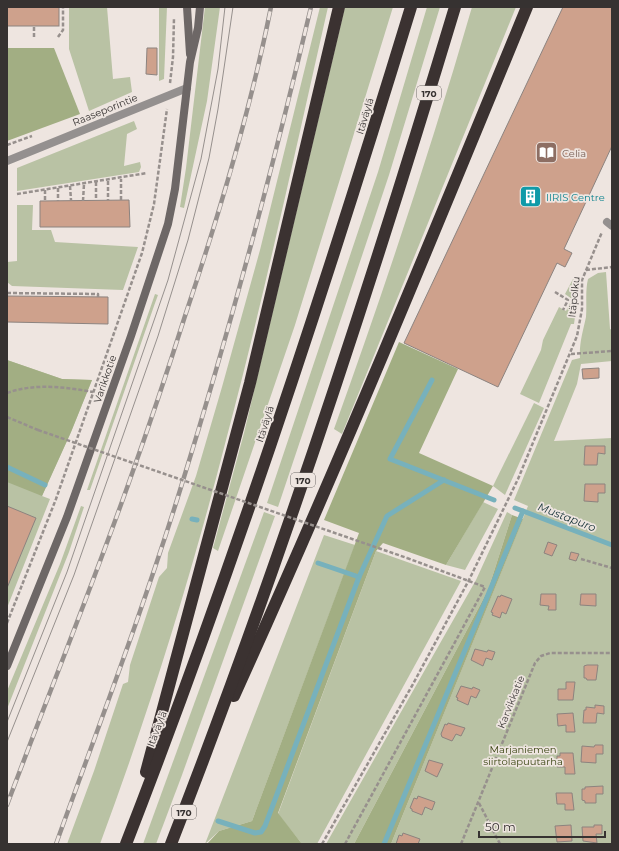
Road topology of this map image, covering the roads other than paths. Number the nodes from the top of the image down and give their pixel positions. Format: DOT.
graph roads {
  1 [pos="187,7"];
  2 [pos="200,7"];
  3 [pos="338,7"];
  4 [pos="411,7"];
  5 [pos="455,7"];
  6 [pos="527,7"];
  7 [pos="190,62"];
  8 [pos="187,88"];
  9 [pos="7,161"];
  10 [pos="7,666"];
  11 [pos="196,780"];
  12 [pos="131,831"];
  13 [pos="126,844"];
  14 [pos="171,844"];
  1 -- 7 [label="main road"];
  2 -- 7 [label="main road"];
  3 -- 12 [label="highway"];
  4 -- 12 [label="highway, Itäväylä"];
  5 -- 11 [label="highway, 170"];
  6 -- 11 [label="highway"];
  7 -- 8 [label="main road"];
  8 -- 9 [label="street, Raaseporintie"];
  8 -- 10 [label="main road, Varikkotie"];
  11 -- 14 [label="highway, 170"];
  12 -- 13 [label="highway, Itäväylä"];
}
